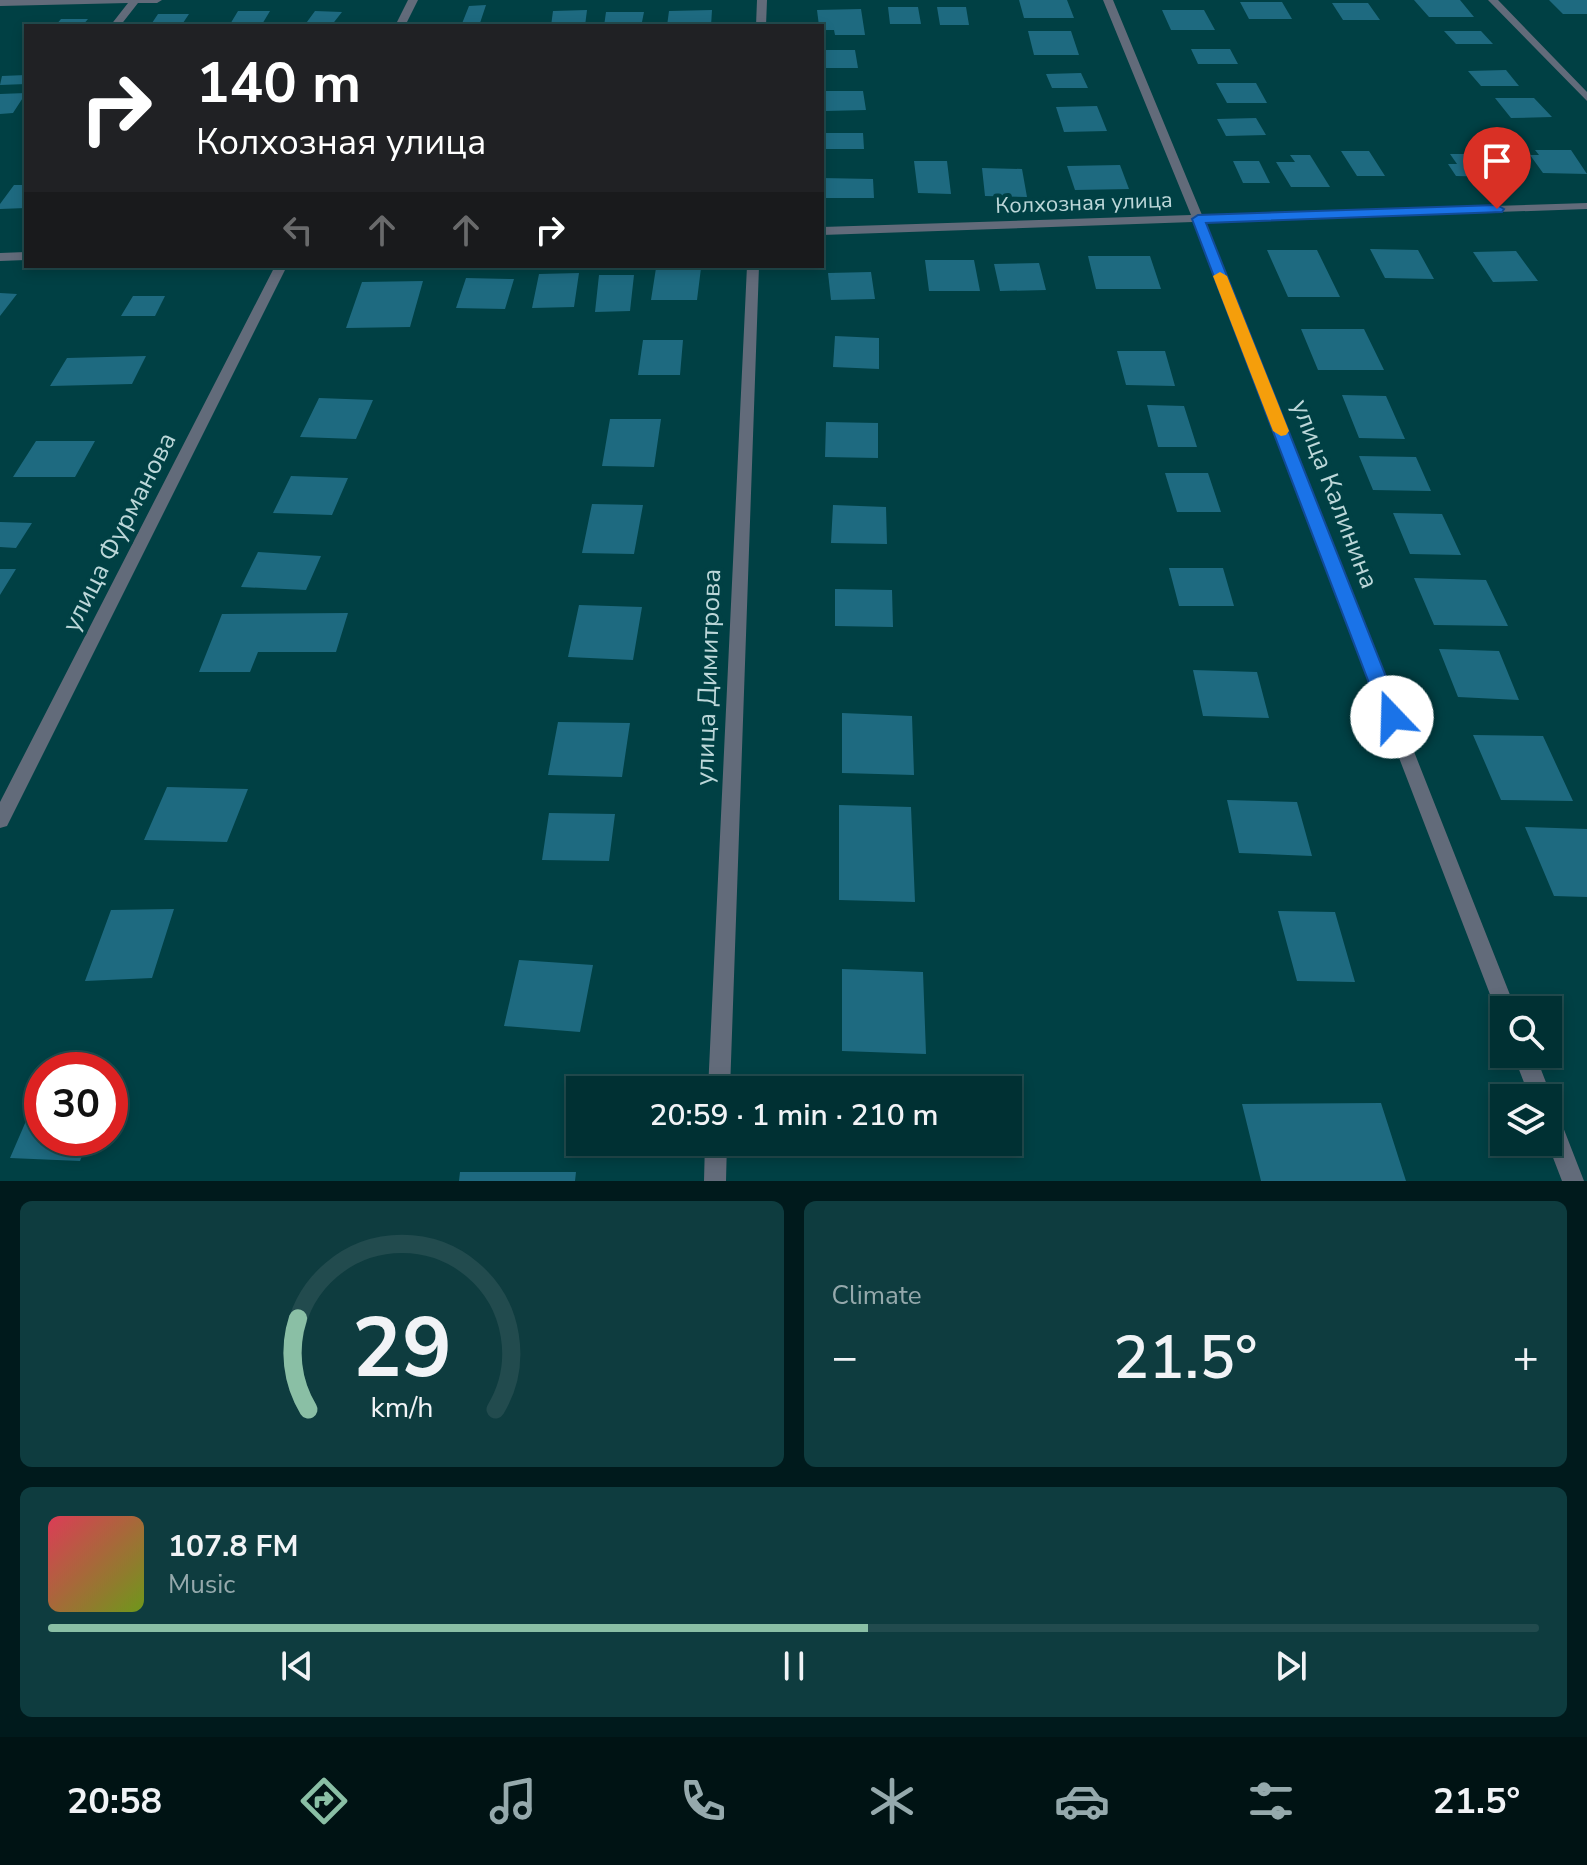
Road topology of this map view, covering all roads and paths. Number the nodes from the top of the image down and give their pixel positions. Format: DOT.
graph roads {
  1 [pos="157,0"];
  2 [pos="413,0"];
  3 [pos="762,0"];
  4 [pos="1108,0"];
  5 [pos="1493,0"];
  6 [pos="135,1"];
  7 [pos="0,3"];
  8 [pos="117,24"];
  9 [pos="401,24"];
  10 [pos="761,24"];
  11 [pos="1587,98"];
  12 [pos="1587,206"];
  13 [pos="1198,219"];
  14 [pos="824,231"];
  15 [pos="24,256"];
  16 [pos="0,257"];
  17 [pos="280,268"];
  18 [pos="753,268"];
  19 [pos="0,820"];
  20 [pos="1501,996"];
  21 [pos="720,1076"];
  22 [pos="1562,1153"];
  23 [pos="716,1156"];
  24 [pos="715,1181"];
  25 [pos="1573,1181"];
  1 -- 6 [label="street"];
  2 -- 9 [label="street"];
  3 -- 10 [label="street"];
  4 -- 13 [label="street, улица Калинина"];
  5 -- 11 [label="street"];
  6 -- 7 [label="street"];
  6 -- 8 [label="street"];
  12 -- 13 [label="street, Колхозная улица"];
  13 -- 14 [label="street, Колхозная улица"];
  13 -- 20 [label="street, улица Калинина"];
  15 -- 16 [label="street"];
  17 -- 19 [label="street, улица Фурманова"];
  18 -- 21 [label="street, улица Димитрова"];
  22 -- 25 [label="street"];
  23 -- 24 [label="street"];
}
